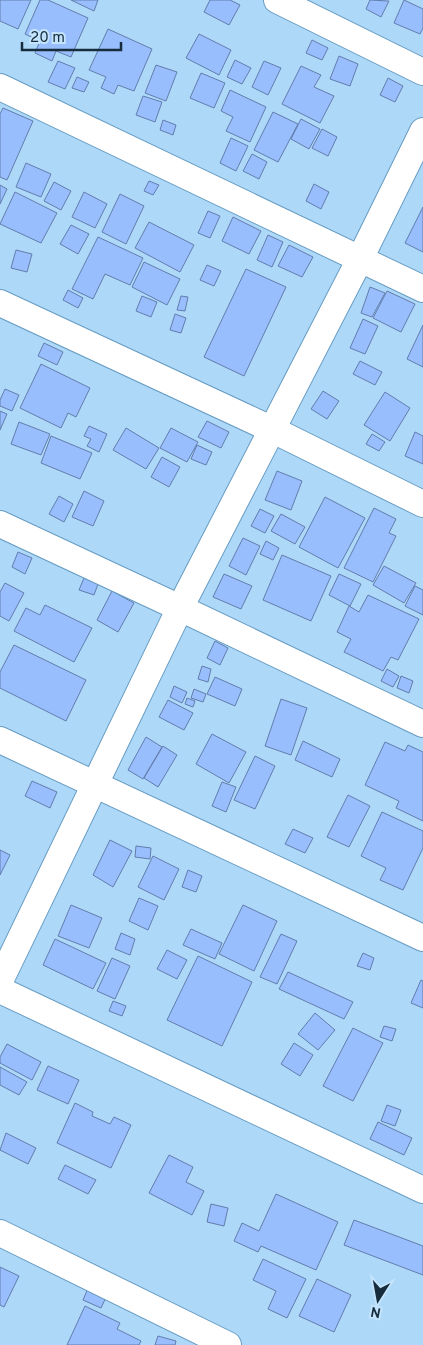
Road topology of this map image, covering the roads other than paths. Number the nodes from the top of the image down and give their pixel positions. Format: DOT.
graph roads {
  1 [pos="276,0"];
  2 [pos="423,72"];
  3 [pos="0,87"];
  4 [pos="423,131"];
  5 [pos="360,259"];
  6 [pos="423,289"];
  7 [pos="0,303"];
  8 [pos="271,428"];
  9 [pos="423,504"];
  10 [pos="0,524"];
  11 [pos="180,608"];
  12 [pos="423,724"];
  13 [pos="0,740"];
  14 [pos="93,784"];
  15 [pos="423,938"];
  16 [pos="0,981"];
  17 [pos="0,990"];
  18 [pos="423,1190"];
  19 [pos="0,1233"];
  20 [pos="228,1345"];
  1 -- 2 [label="street"];
  3 -- 5 [label="street"];
  4 -- 5 [label="street"];
  5 -- 6 [label="street"];
  5 -- 8 [label="street"];
  7 -- 8 [label="street"];
  8 -- 9 [label="street"];
  8 -- 11 [label="street"];
  10 -- 11 [label="street"];
  11 -- 12 [label="street"];
  11 -- 14 [label="street"];
  13 -- 14 [label="street"];
  14 -- 15 [label="street"];
  14 -- 16 [label="street"];
  17 -- 18 [label="street"];
  19 -- 20 [label="street"];
}
